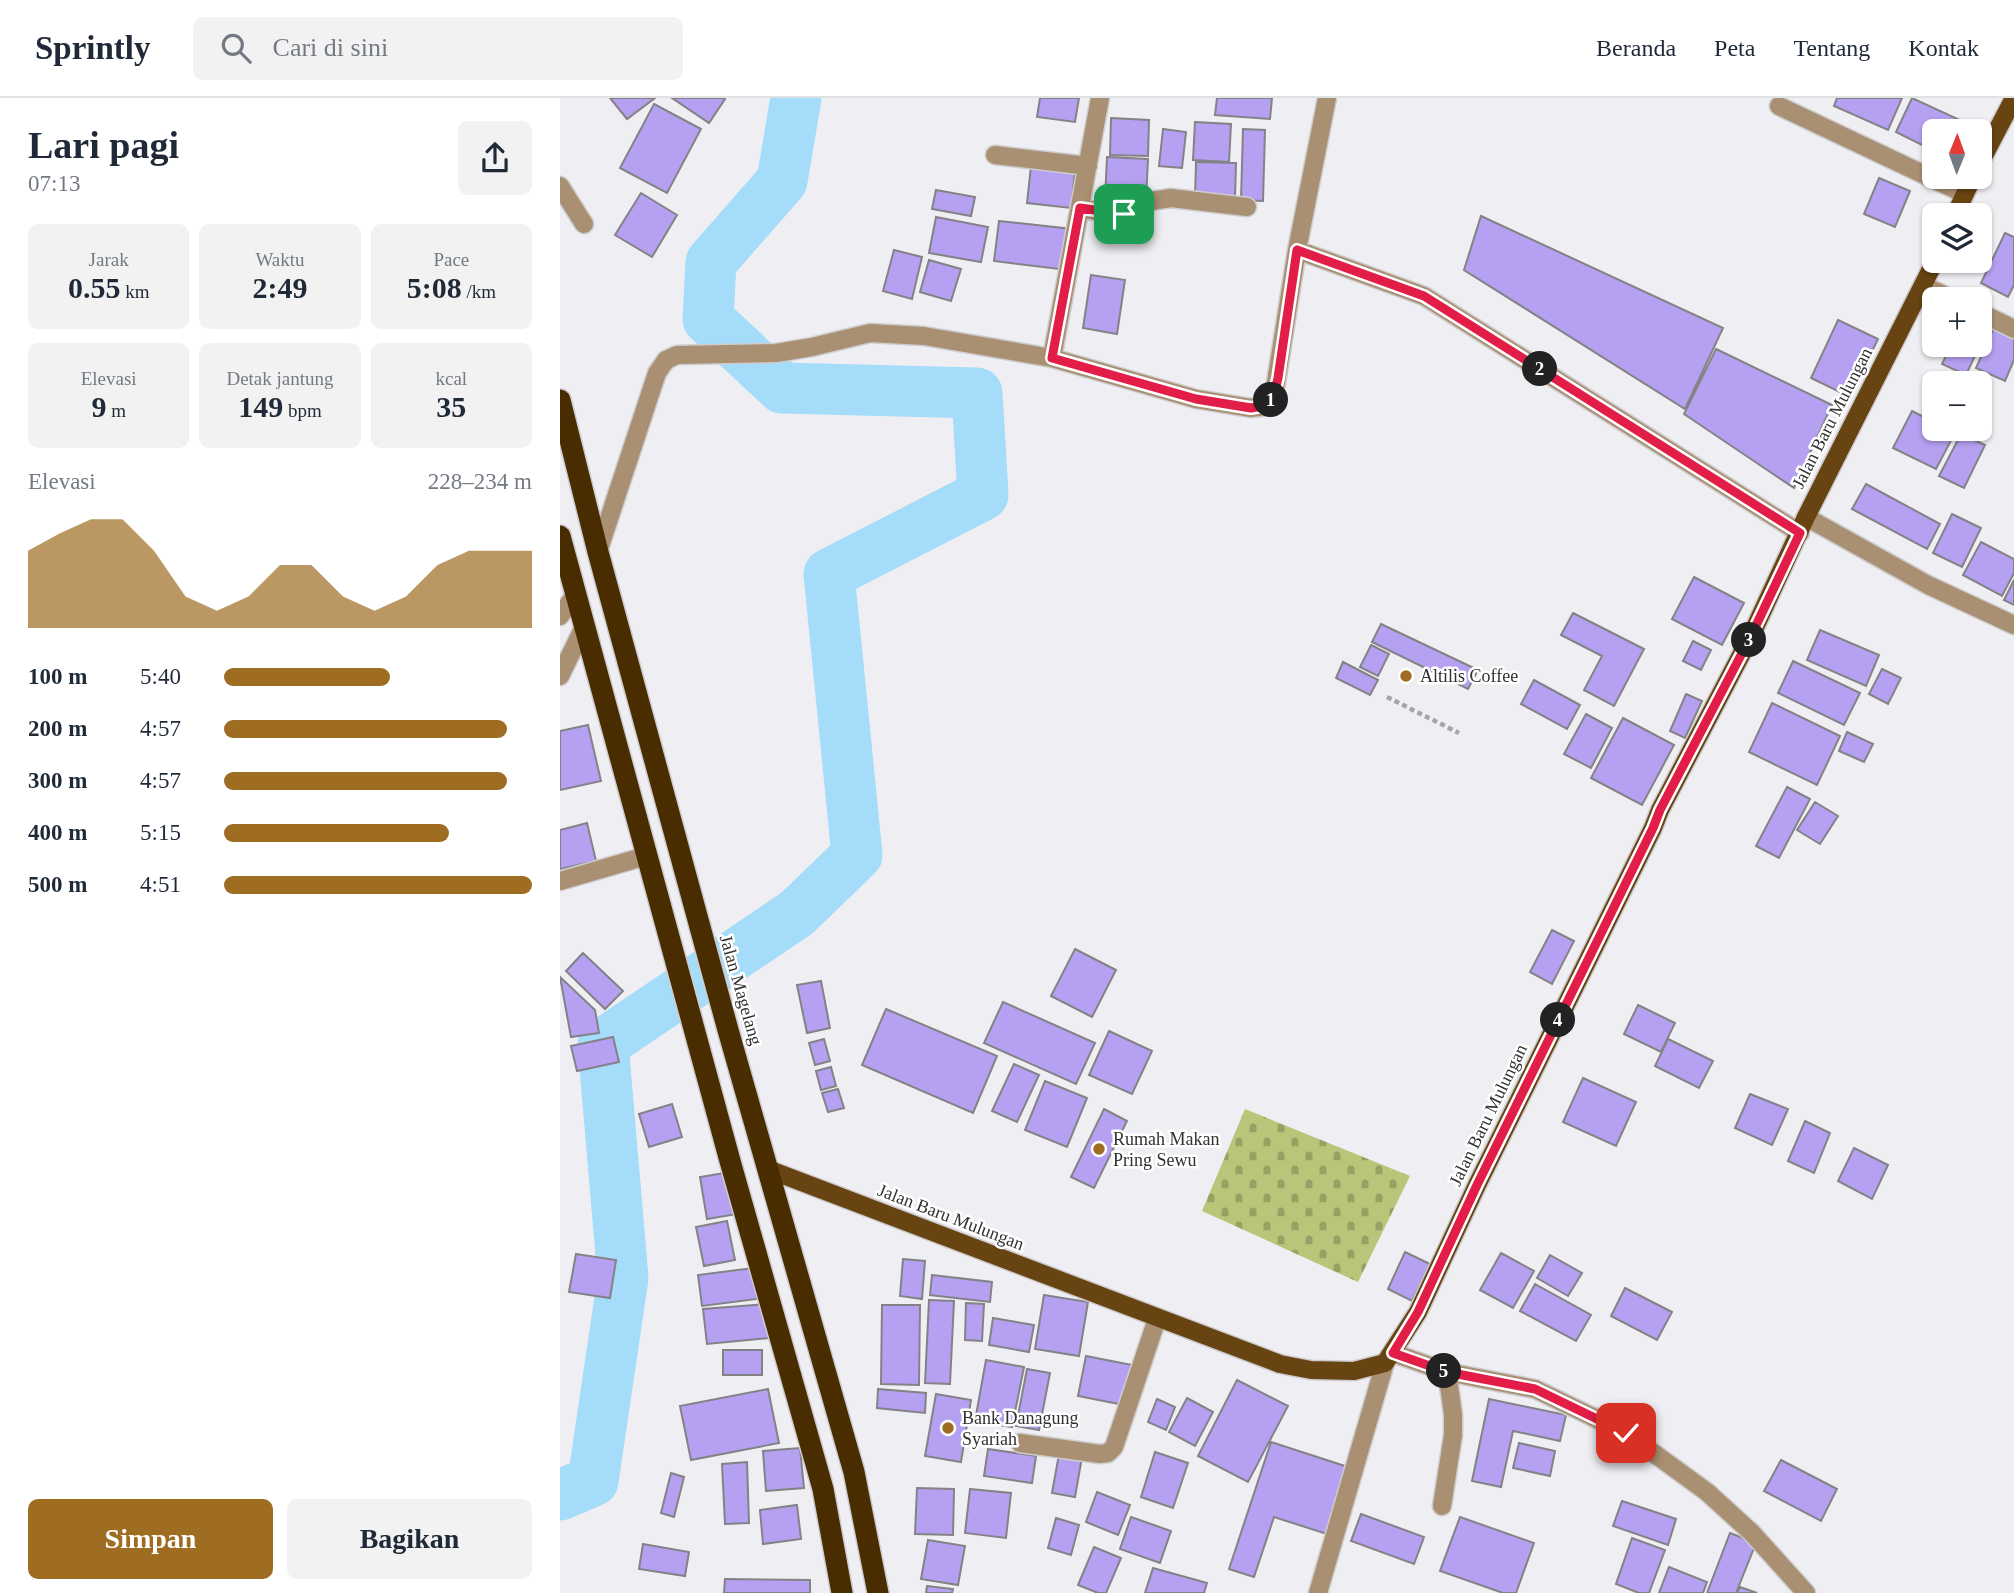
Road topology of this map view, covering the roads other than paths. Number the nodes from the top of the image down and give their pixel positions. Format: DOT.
graph roads {
  1 [pos="1100,98"];
  2 [pos="1327,98"];
  3 [pos="2014,98"];
  4 [pos="1779,106"];
  5 [pos="1992,140"];
  6 [pos="995,155"];
  7 [pos="1088,166"];
  8 [pos="560,186"];
  9 [pos="1967,189"];
  10 [pos="1965,194"];
  11 [pos="1961,203"];
  12 [pos="1247,206"];
  13 [pos="1080,208"];
  14 [pos="584,224"];
  15 [pos="1297,250"];
  16 [pos="1928,273"];
  17 [pos="1923,285"];
  18 [pos="1927,287"];
  19 [pos="1992,318"];
  20 [pos="2014,329"];
  21 [pos="1052,358"];
  22 [pos="560,400"];
  23 [pos="1803,525"];
  24 [pos="560,536"];
  25 [pos="598,552"];
  26 [pos="575,595"];
  27 [pos="560,616"];
  28 [pos="2014,625"];
  29 [pos="584,627"];
  30 [pos="560,676"];
  31 [pos="649,866"];
  32 [pos="560,881"];
  33 [pos="770,1170"];
  34 [pos="1157,1319"];
  35 [pos="1389,1358"];
  36 [pos="1447,1372"];
  37 [pos="1020,1443"];
  38 [pos="1442,1506"];
  39 [pos="842,1593"];
  40 [pos="878,1593"];
  41 [pos="1318,1593"];
  42 [pos="1806,1593"];
  1 -- 7 [label="street"];
  2 -- 15 [label="street"];
  3 -- 5 [label="main road"];
  4 -- 10 [label="street"];
  6 -- 7 [label="street"];
  7 -- 13 [label="street"];
  8 -- 14 [label="street"];
  9 -- 10 [label="main road"];
  10 -- 11 [label="main road"];
  12 -- 13 [label="street"];
  13 -- 21 [label="street"];
  15 -- 21 [label="street"];
  15 -- 23 [label="street"];
  16 -- 17 [label="main road, Jalan Baru Mulungan"];
  17 -- 18 [label="street"];
  17 -- 23 [label="main road, Jalan Baru Mulungan"];
  19 -- 20 [label="street"];
  21 -- 25 [label="street"];
  22 -- 25 [label="highway, Jalan Magelang"];
  23 -- 28 [label="street"];
  23 -- 35 [label="main road, Jalan Baru Mulungan"];
  24 -- 26 [label="highway"];
  25 -- 33 [label="highway, Jalan Magelang"];
  26 -- 27 [label="street"];
  26 -- 29 [label="highway"];
  29 -- 30 [label="street"];
  29 -- 31 [label="highway"];
  31 -- 32 [label="street"];
  31 -- 39 [label="highway"];
  33 -- 34 [label="main road, Jalan Baru Mulungan"];
  33 -- 40 [label="highway, Jalan Magelang"];
  34 -- 35 [label="main road, Jalan Baru Mulungan"];
  34 -- 37 [label="street"];
  35 -- 36 [label="street"];
  35 -- 41 [label="street"];
  36 -- 38 [label="street"];
  36 -- 42 [label="street"];
}
